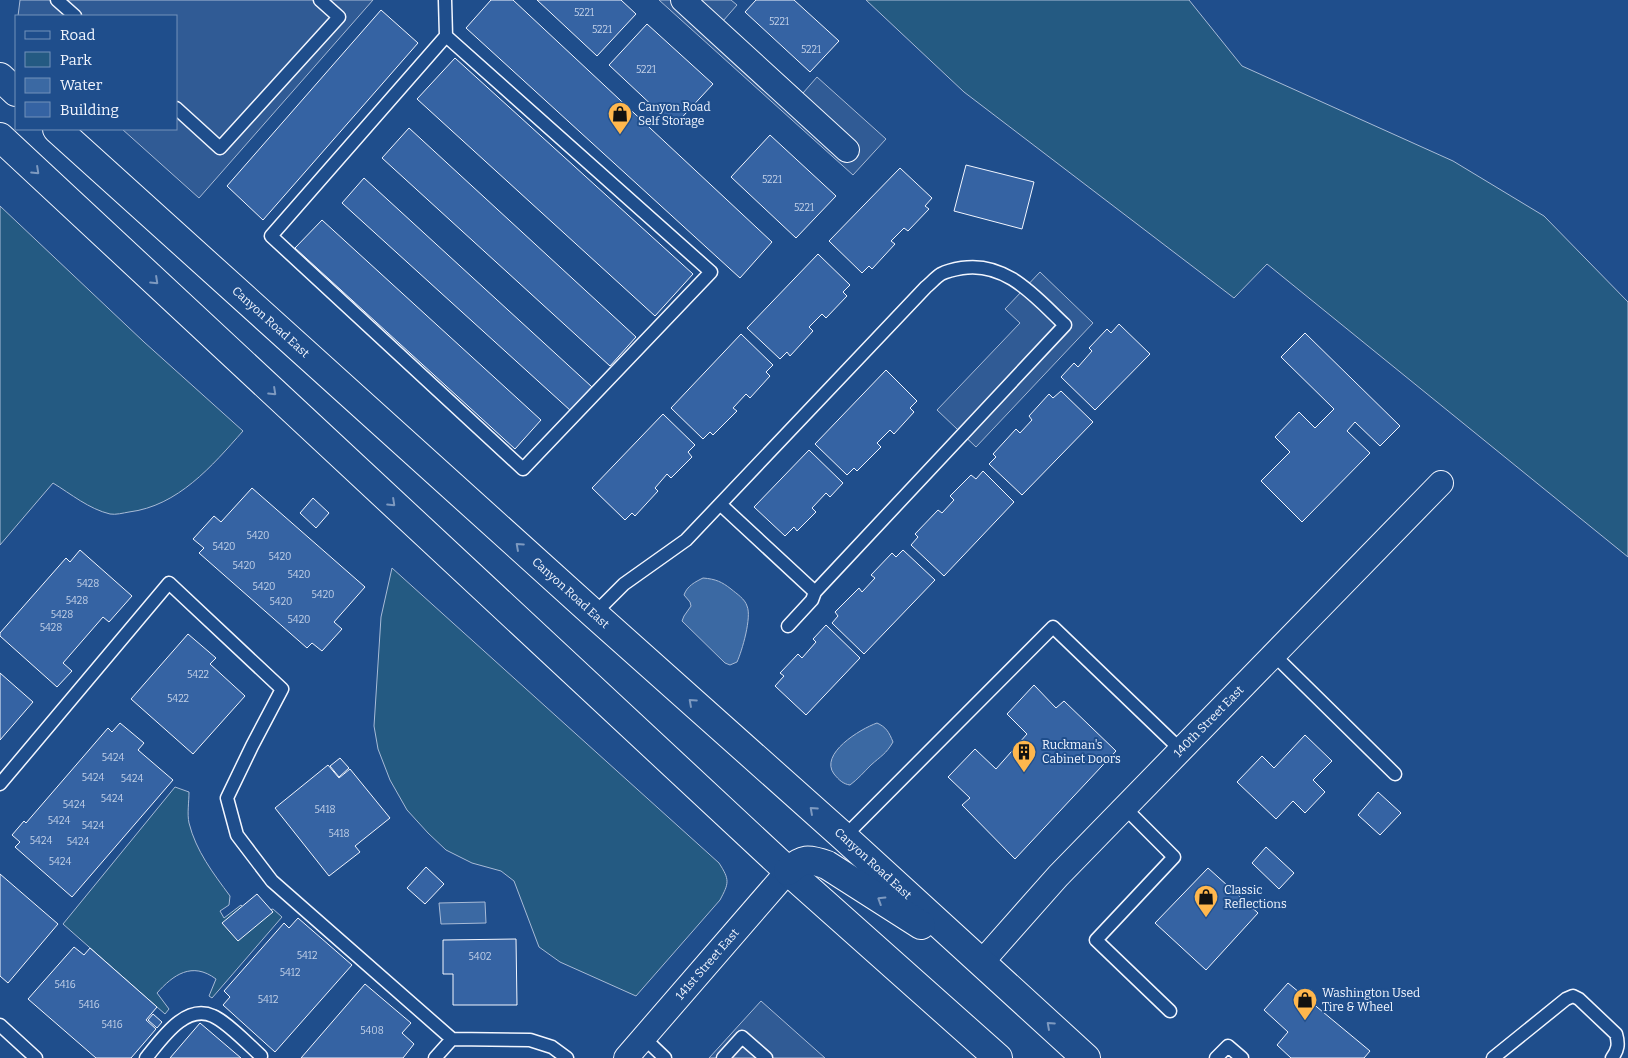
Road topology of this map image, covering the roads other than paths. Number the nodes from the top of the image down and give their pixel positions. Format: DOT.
graph roads {
  1 [pos="57,0"];
  2 [pos="320,0"];
  3 [pos="445,0"];
  4 [pos="683,0"];
  5 [pos="74,15"];
  6 [pos="446,36"];
  7 [pos="0,77"];
  8 [pos="15,91"];
  9 [pos="178,110"];
  10 [pos="58,130"];
  11 [pos="0,137"];
  12 [pos="847,150"];
  13 [pos="1441,483"];
  14 [pos="720,504"];
  15 [pos="815,592"];
  16 [pos="594,614"];
  17 [pos="788,626"];
  18 [pos="1274,655"];
  19 [pos="1181,750"];
  20 [pos="1394,774"];
  21 [pos="0,784"];
  22 [pos="1124,808"];
  23 [pos="844,837"];
  24 [pos="788,871"];
  25 [pos="981,963"];
  26 [pos="1170,1011"];
  27 [pos="0,1025"];
  28 [pos="644,1038"];
  29 [pos="452,1039"];
  30 [pos="261,1056"];
  31 [pos="36,1058"];
  32 [pos="146,1058"];
  33 [pos="435,1058"];
  34 [pos="567,1058"];
  35 [pos="626,1058"];
  36 [pos="665,1058"];
  37 [pos="723,1058"];
  38 [pos="766,1058"];
  39 [pos="998,1058"];
  40 [pos="1086,1058"];
  41 [pos="1216,1058"];
  42 [pos="1242,1058"];
  43 [pos="1493,1058"];
  44 [pos="1612,1058"];
  1 -- 5 [label="lane"];
  2 -- 9 [label="lane"];
  3 -- 6 [label="lane"];
  4 -- 12 [label="street"];
  6 -- 6 [label="lane"];
  7 -- 8 [label="main road"];
  16 -- 10 [label="main road, Canyon Road East, one-way"];
  11 -- 24 [label="main road, one-way"];
  13 -- 18 [label="street, 140th Street East"];
  14 -- 15 [label="lane"];
  14 -- 15 [label="lane"];
  14 -- 16 [label="lane"];
  15 -- 17 [label="lane"];
  23 -- 16 [label="main road, Canyon Road East, one-way"];
  18 -- 19 [label="street, 140th Street East"];
  18 -- 20 [label="lane"];
  19 -- 22 [label="street, 140th Street East"];
  19 -- 23 [label="lane"];
  21 -- 29 [label="lane"];
  22 -- 25 [label="street, 140th Street East"];
  22 -- 26 [label="lane"];
  23 -- 25 [label="main road, Canyon Road East"];
  25 -- 24 [label="main road, one-way"];
  24 -- 28 [label="street, 141st Street East"];
  24 -- 39 [label="main road"];
  40 -- 25 [label="main road, Canyon Road East, one-way"];
  27 -- 31 [label="lane"];
  28 -- 35 [label="street, 141st Street East"];
  28 -- 36 [label="lane"];
  29 -- 33 [label="lane"];
  29 -- 34 [label="lane"];
  30 -- 32 [label="lane"];
  37 -- 38 [label="lane"];
  41 -- 42 [label="lane"];
  43 -- 44 [label="lane"];
}
